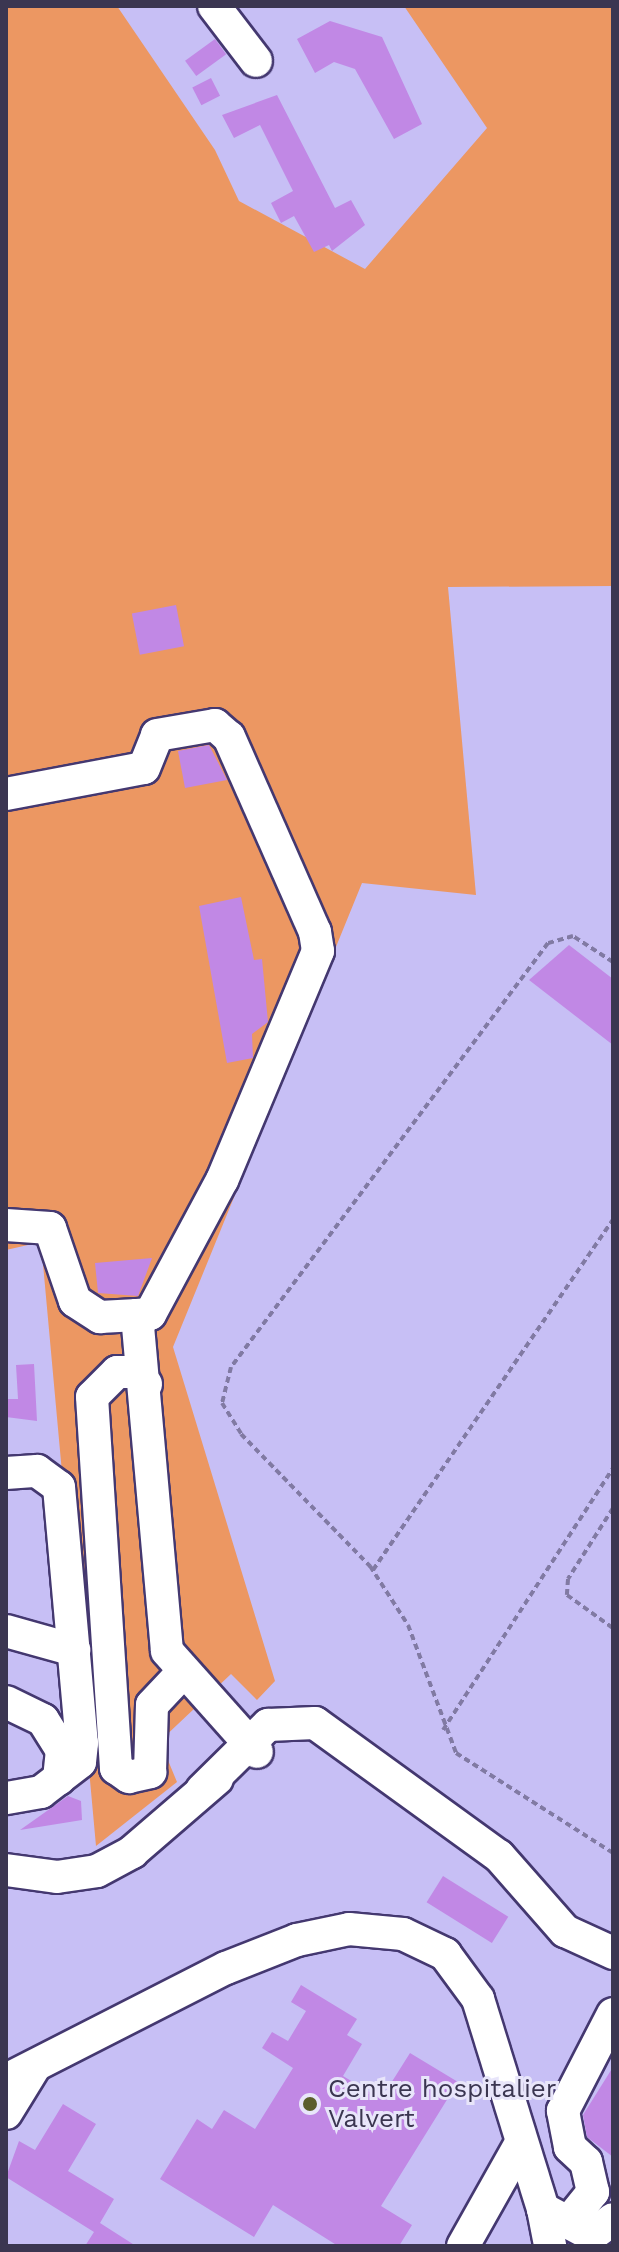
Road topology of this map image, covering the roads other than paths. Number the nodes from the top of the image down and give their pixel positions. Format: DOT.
graph roads {
  1 [pos="214,6"];
  2 [pos="256,61"];
  3 [pos="6,794"];
  4 [pos="6,1225"];
  5 [pos="137,1315"];
  6 [pos="146,1384"];
  7 [pos="6,1473"];
  8 [pos="6,1631"];
  9 [pos="74,1650"];
  10 [pos="182,1673"];
  11 [pos="6,1702"];
  12 [pos="252,1746"];
  13 [pos="59,1779"];
  14 [pos="6,1797"];
  15 [pos="6,1870"];
  16 [pos="613,1953"];
  17 [pos="613,2014"];
  18 [pos="35,2066"];
  19 [pos="6,2080"];
  20 [pos="6,2113"];
  21 [pos="521,2143"];
  22 [pos="557,2214"];
  23 [pos="613,2219"];
  24 [pos="463,2246"];
  25 [pos="550,2246"];
  1 -- 2 [label="street"];
  3 -- 5 [label="street"];
  4 -- 5 [label="street"];
  5 -- 6 [label="street"];
  6 -- 10 [label="street"];
  6 -- 10 [label="street"];
  7 -- 9 [label="street"];
  8 -- 9 [label="street"];
  9 -- 13 [label="street"];
  10 -- 12 [label="street"];
  11 -- 13 [label="street"];
  12 -- 15 [label="street"];
  12 -- 16 [label="street"];
  13 -- 14 [label="street"];
  17 -- 22 [label="street"];
  18 -- 19 [label="street"];
  18 -- 20 [label="street"];
  18 -- 21 [label="street"];
  21 -- 22 [label="street"];
  21 -- 24 [label="street"];
  22 -- 23 [label="street"];
  22 -- 25 [label="street"];
}
